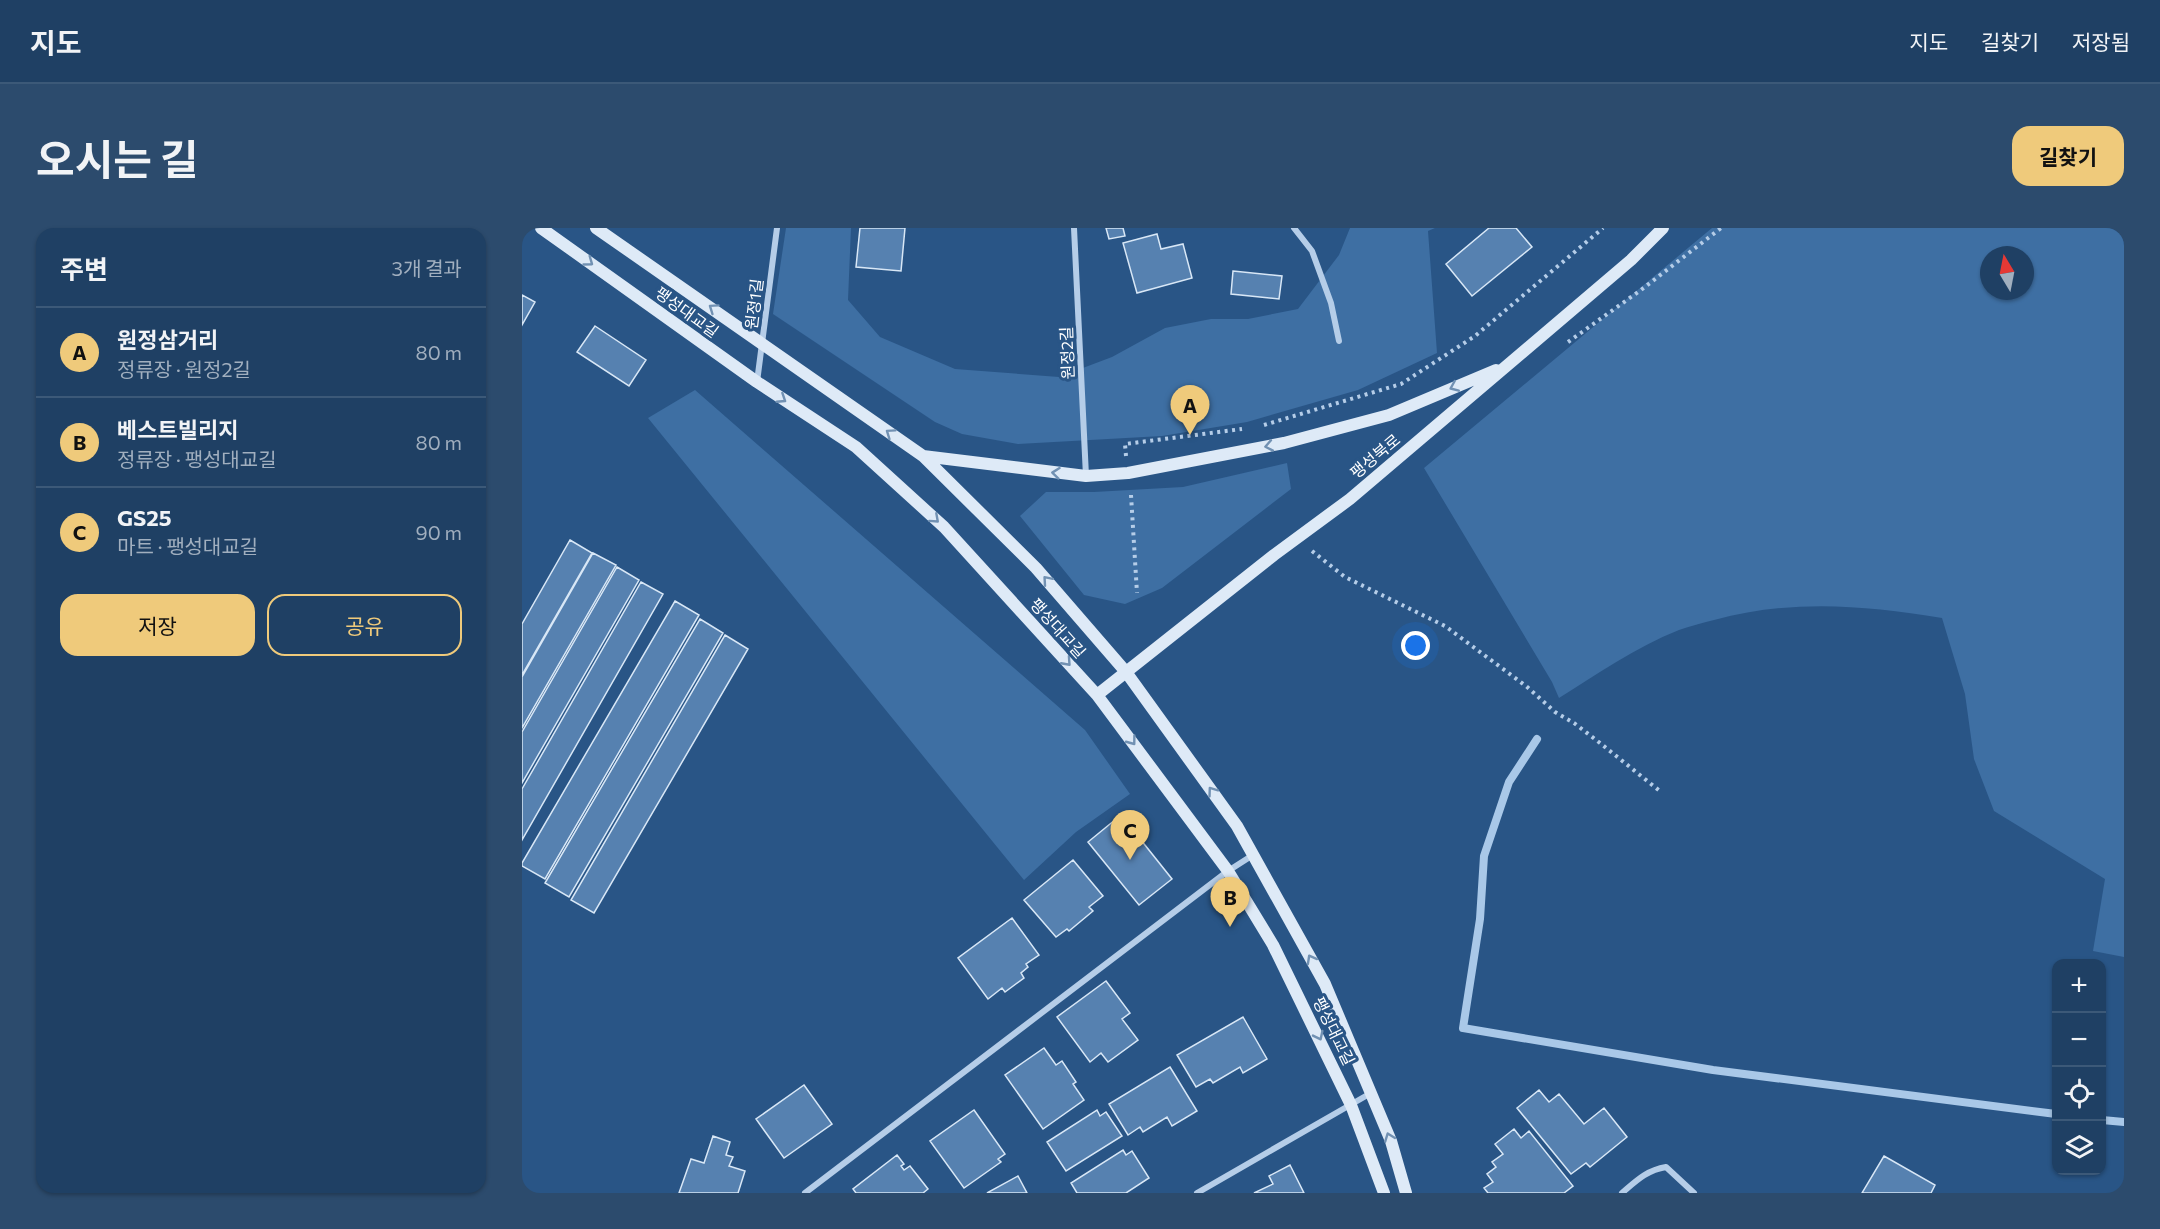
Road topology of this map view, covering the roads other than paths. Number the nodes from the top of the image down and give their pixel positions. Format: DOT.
graph roads {
  1 [pos="541,228"];
  2 [pos="596,228"];
  3 [pos="777,228"];
  4 [pos="1074,228"];
  5 [pos="1294,228"];
  6 [pos="1663,228"];
  7 [pos="1339,341"];
  8 [pos="763,343"];
  9 [pos="1508,365"];
  10 [pos="757,382"];
  11 [pos="923,456"];
  12 [pos="1086,476"];
  13 [pos="1126,672"];
  14 [pos="1097,695"];
  15 [pos="1253,855"];
  16 [pos="1228,871"];
  17 [pos="1371,1093"];
  18 [pos="1351,1105"];
  19 [pos="805,1193"];
  20 [pos="1197,1193"];
  21 [pos="1384,1193"];
  22 [pos="1406,1193"];
  23 [pos="1622,1193"];
  24 [pos="1694,1193"];
  1 -- 10 [label="main road, 팽성대교길, one-way"];
  8 -- 2 [label="main road, one-way"];
  3 -- 8 [label="street, 원정1길"];
  4 -- 12 [label="street, 원정2길"];
  5 -- 7 [label="street"];
  6 -- 9 [label="main road, 팽성북로"];
  8 -- 10 [label="street, 원정1길"];
  11 -- 8 [label="main road, one-way"];
  9 -- 12 [label="main road, one-way"];
  9 -- 13 [label="main road, 팽성북로"];
  10 -- 14 [label="main road, 팽성대교길, one-way"];
  12 -- 11 [label="main road, one-way"];
  13 -- 11 [label="main road, one-way"];
  13 -- 14 [label="main road, 팽성북로"];
  15 -- 13 [label="main road, one-way"];
  14 -- 16 [label="main road, 팽성대교길, one-way"];
  15 -- 16 [label="street"];
  17 -- 15 [label="main road, one-way"];
  16 -- 18 [label="main road, 팽성대교길, one-way"];
  16 -- 19 [label="street"];
  17 -- 18 [label="street"];
  22 -- 17 [label="main road, one-way"];
  18 -- 20 [label="street"];
  18 -- 21 [label="main road, 팽성대교길"];
  23 -- 24 [label="street"];
}
